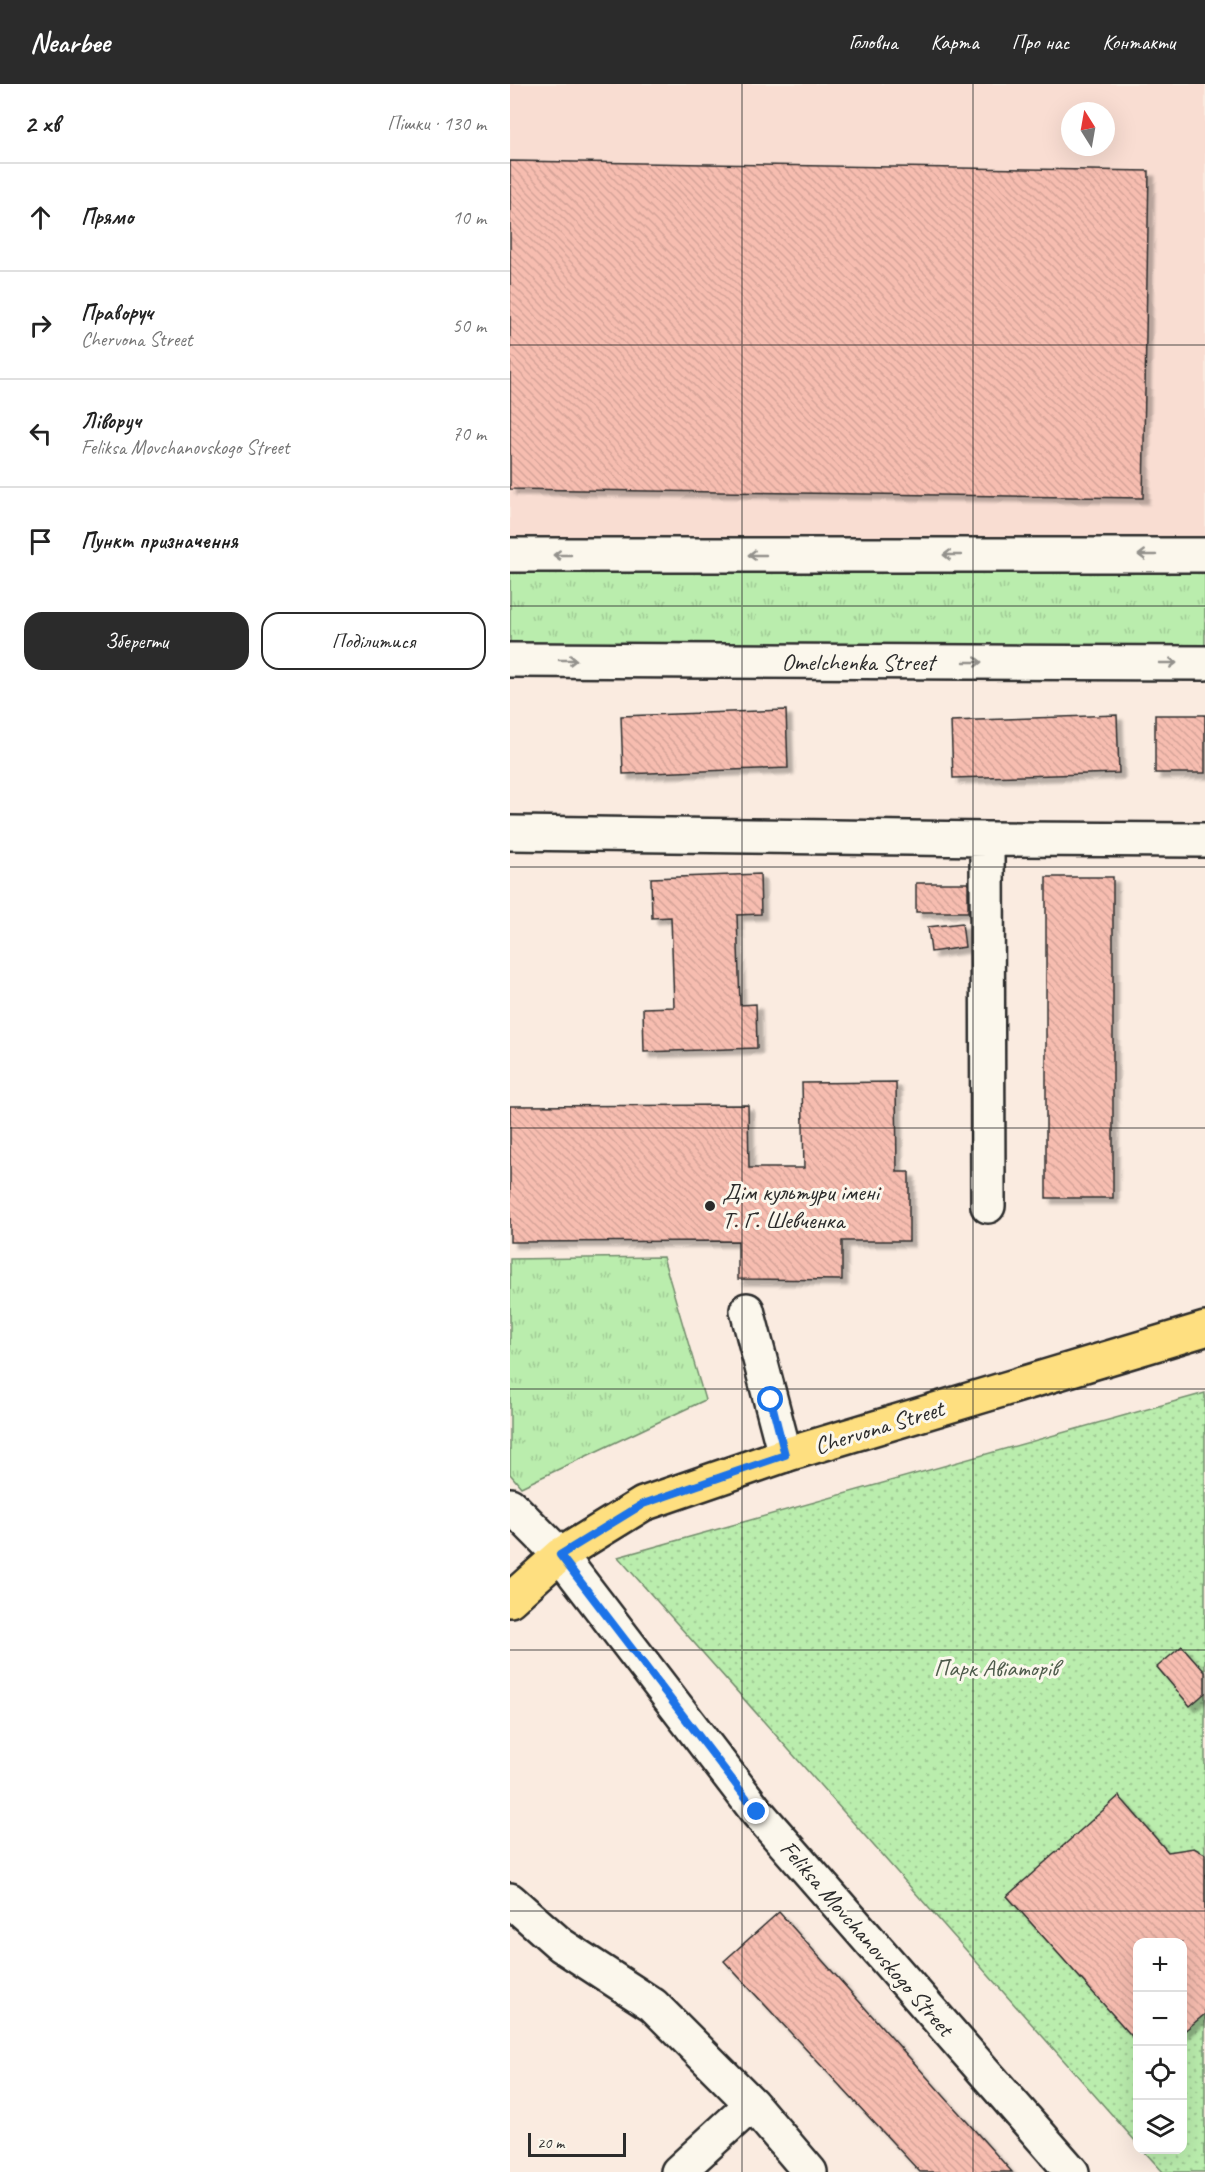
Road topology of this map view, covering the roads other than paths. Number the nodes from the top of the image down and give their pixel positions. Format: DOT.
graph roads {
  1 [pos="510,555"];
  2 [pos="1205,555"];
  3 [pos="510,660"];
  4 [pos="1205,663"];
  5 [pos="510,833"];
  6 [pos="987,839"];
  7 [pos="1205,840"];
  8 [pos="988,1206"];
  9 [pos="747,1310"];
  10 [pos="1205,1329"];
  11 [pos="785,1455"];
  12 [pos="510,1505"];
  13 [pos="560,1555"];
  14 [pos="510,1600"];
  15 [pos="510,1900"];
  16 [pos="752,2104"];
  17 [pos="678,2172"];
  18 [pos="810,2172"];
  19 [pos="1072,2172"];
  2 -- 1 [label="street, one-way"];
  3 -- 4 [label="street, Omelchenka Street, one-way"];
  5 -- 6 [label="street"];
  6 -- 7 [label="street"];
  6 -- 8 [label="street"];
  9 -- 11 [label="street"];
  10 -- 11 [label="main road, Chervona Street"];
  11 -- 13 [label="main road, Chervona Street"];
  12 -- 13 [label="street, Feliksa Movchanovskogo Street"];
  13 -- 14 [label="main road, Chervona Street"];
  13 -- 19 [label="street, Feliksa Movchanovskogo Street"];
  15 -- 16 [label="street"];
  16 -- 17 [label="street"];
  16 -- 18 [label="street"];
}
